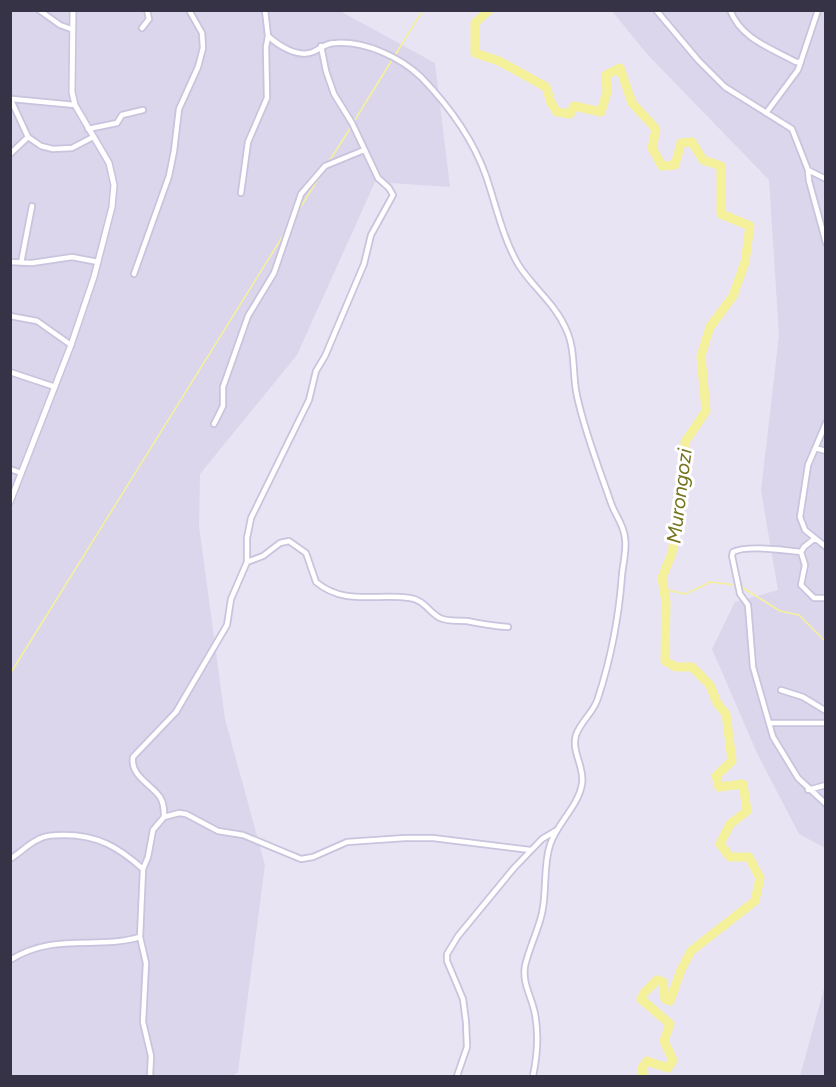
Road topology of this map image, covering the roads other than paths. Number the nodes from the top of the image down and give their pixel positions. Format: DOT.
graph roads {
  1 [pos="39,10"];
  2 [pos="73,10"];
  3 [pos="147,10"];
  4 [pos="189,10"];
  5 [pos="266,10"];
  6 [pos="656,10"];
  7 [pos="729,10"];
  8 [pos="818,10"];
  9 [pos="142,28"];
  10 [pos="71,29"];
  11 [pos="268,36"];
  12 [pos="321,46"];
  13 [pos="801,62"];
  14 [pos="11,99"];
  15 [pos="75,105"];
  16 [pos="143,110"];
  17 [pos="766,113"];
  18 [pos="88,129"];
  19 [pos="28,137"];
  20 [pos="93,137"];
  21 [pos="364,150"];
  22 [pos="10,154"];
  23 [pos="808,170"];
  24 [pos="825,179"];
  25 [pos="241,193"];
  26 [pos="32,206"];
  27 [pos="825,243"];
  28 [pos="10,262"];
  29 [pos="98,262"];
  30 [pos="21,263"];
  31 [pos="134,273"];
  32 [pos="10,316"];
  33 [pos="71,345"];
  34 [pos="10,372"];
  35 [pos="55,387"];
  36 [pos="825,423"];
  37 [pos="214,424"];
  38 [pos="815,448"];
  39 [pos="825,451"];
  40 [pos="10,469"];
  41 [pos="21,473"];
  42 [pos="10,502"];
  43 [pos="814,539"];
  44 [pos="825,547"];
  45 [pos="801,552"];
  46 [pos="247,562"];
  47 [pos="825,598"];
  48 [pos="508,627"];
  49 [pos="781,690"];
  50 [pos="825,711"];
  51 [pos="769,723"];
  52 [pos="825,723"];
  53 [pos="825,785"];
  54 [pos="808,790"];
  55 [pos="825,804"];
  56 [pos="164,817"];
  57 [pos="557,830"];
  58 [pos="530,850"];
  59 [pos="10,859"];
  60 [pos="142,869"];
  61 [pos="140,937"];
  62 [pos="10,960"];
  63 [pos="150,1077"];
  64 [pos="457,1077"];
  65 [pos="533,1077"];
  1 -- 10 [label="street"];
  2 -- 10 [label="street"];
  3 -- 9 [label="street"];
  4 -- 31 [label="street"];
  5 -- 11 [label="street"];
  6 -- 17 [label="street"];
  7 -- 13 [label="street"];
  8 -- 13 [label="street"];
  10 -- 15 [label="street"];
  11 -- 12 [label="street"];
  11 -- 25 [label="street"];
  12 -- 21 [label="street"];
  12 -- 57 [label="street"];
  13 -- 17 [label="street"];
  14 -- 15 [label="street"];
  14 -- 19 [label="street"];
  15 -- 18 [label="street"];
  16 -- 18 [label="street"];
  17 -- 23 [label="street"];
  18 -- 20 [label="street"];
  19 -- 20 [label="street"];
  19 -- 22 [label="street"];
  20 -- 29 [label="street"];
  21 -- 37 [label="street"];
  21 -- 46 [label="street"];
  23 -- 24 [label="street"];
  23 -- 27 [label="street"];
  26 -- 30 [label="street"];
  28 -- 30 [label="street"];
  29 -- 30 [label="street"];
  29 -- 33 [label="street"];
  32 -- 33 [label="street"];
  33 -- 35 [label="street"];
  34 -- 35 [label="street"];
  35 -- 41 [label="street"];
  36 -- 38 [label="street"];
  38 -- 39 [label="street"];
  38 -- 43 [label="street"];
  40 -- 41 [label="street"];
  41 -- 42 [label="street"];
  43 -- 44 [label="street"];
  43 -- 45 [label="street"];
  45 -- 47 [label="street"];
  45 -- 51 [label="street"];
  46 -- 48 [label="street"];
  46 -- 56 [label="street"];
  49 -- 50 [label="street"];
  51 -- 52 [label="street"];
  51 -- 54 [label="street"];
  53 -- 54 [label="street"];
  54 -- 55 [label="street"];
  56 -- 58 [label="street"];
  56 -- 60 [label="street"];
  57 -- 58 [label="street"];
  57 -- 65 [label="street"];
  58 -- 64 [label="street"];
  59 -- 60 [label="street"];
  60 -- 61 [label="street"];
  61 -- 62 [label="street"];
  61 -- 63 [label="street"];
}
